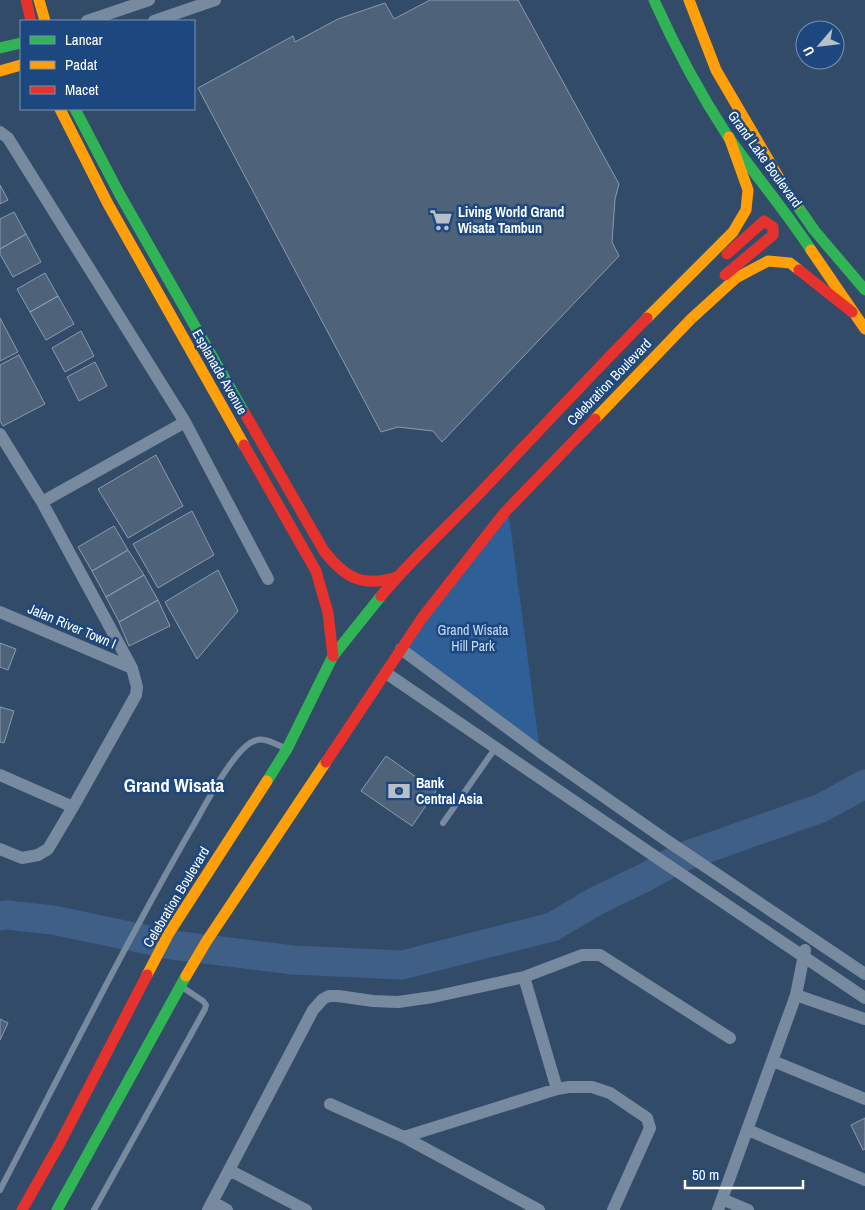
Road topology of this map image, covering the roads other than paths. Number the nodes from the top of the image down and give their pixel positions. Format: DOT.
graph roads {
  1 [pos="26,0"];
  2 [pos="39,0"];
  3 [pos="149,0"];
  4 [pos="214,0"];
  5 [pos="654,0"];
  6 [pos="689,0"];
  7 [pos="31,20"];
  8 [pos="45,20"];
  9 [pos="90,20"];
  10 [pos="157,20"];
  11 [pos="20,43"];
  12 [pos="0,48"];
  13 [pos="20,66"];
  14 [pos="0,70"];
  15 [pos="61,110"];
  16 [pos="75,110"];
  17 [pos="0,132"];
  18 [pos="729,137"];
  19 [pos="865,290"];
  20 [pos="852,312"];
  21 [pos="691,319"];
  22 [pos="865,329"];
  23 [pos="610,357"];
  24 [pos="185,422"];
  25 [pos="0,434"];
  26 [pos="42,502"];
  27 [pos="397,577"];
  28 [pos="268,579"];
  29 [pos="0,612"];
  30 [pos="401,649"];
  31 [pos="333,656"];
  32 [pos="132,668"];
  33 [pos="386,673"];
  34 [pos="496,747"];
  35 [pos="287,749"];
  36 [pos="0,775"];
  37 [pos="74,807"];
  38 [pos="443,823"];
  39 [pos="0,849"];
  40 [pos="808,936"];
  41 [pos="803,956"];
  42 [pos="865,974"];
  43 [pos="524,977"];
  44 [pos="181,986"];
  45 [pos="796,995"];
  46 [pos="865,998"];
  47 [pos="865,1019"];
  48 [pos="730,1038"];
  49 [pos="773,1061"];
  50 [pos="557,1089"];
  51 [pos="865,1099"];
  52 [pos="330,1104"];
  53 [pos="748,1130"];
  54 [pos="404,1137"];
  55 [pos="229,1170"];
  56 [pos="865,1180"];
  57 [pos="0,1190"];
  58 [pos="720,1204"];
  59 [pos="210,1206"];
  60 [pos="22,1210"];
  61 [pos="57,1210"];
  62 [pos="94,1210"];
  63 [pos="227,1210"];
  64 [pos="306,1210"];
  65 [pos="539,1210"];
  66 [pos="613,1210"];
  67 [pos="748,1210"];
  1 -- 7 [label="street"];
  2 -- 8 [label="street"];
  3 -- 9 [label="street"];
  4 -- 10 [label="street"];
  5 -- 18 [label="street, Grand Lake Boulevard"];
  6 -- 19 [label="street, Grand Lake Boulevard"];
  11 -- 12 [label="street"];
  13 -- 14 [label="street"];
  15 -- 31 [label="street, Esplanade Avenue"];
  16 -- 27 [label="street, Esplanade Avenue"];
  17 -- 24 [label="street"];
  18 -- 20 [label="street, Grand Lake Boulevard"];
  18 -- 23 [label="street, Celebration Boulevard"];
  20 -- 21 [label="street, Celebration Boulevard"];
  20 -- 22 [label="street, Grand Lake Boulevard"];
  21 -- 23 [label="street"];
  21 -- 30 [label="street, Celebration Boulevard"];
  23 -- 27 [label="street, Celebration Boulevard"];
  24 -- 26 [label="street"];
  24 -- 28 [label="street"];
  25 -- 26 [label="street"];
  26 -- 32 [label="street"];
  27 -- 31 [label="street, Celebration Boulevard"];
  29 -- 32 [label="street, Jalan River Town I"];
  30 -- 33 [label="street, Celebration Boulevard"];
  30 -- 40 [label="street"];
  31 -- 35 [label="street, Celebration Boulevard"];
  32 -- 37 [label="street"];
  33 -- 34 [label="street"];
  33 -- 44 [label="street"];
  34 -- 38 [label="lane"];
  34 -- 41 [label="street"];
  35 -- 57 [label="lane"];
  35 -- 60 [label="street, Celebration Boulevard"];
  36 -- 37 [label="street"];
  37 -- 39 [label="street"];
  40 -- 41 [label="street"];
  40 -- 42 [label="street"];
  41 -- 45 [label="street"];
  41 -- 46 [label="street"];
  43 -- 48 [label="street"];
  43 -- 50 [label="street"];
  43 -- 55 [label="street"];
  44 -- 61 [label="street"];
  44 -- 62 [label="lane"];
  45 -- 47 [label="street"];
  45 -- 49 [label="street"];
  49 -- 51 [label="street"];
  49 -- 53 [label="street"];
  50 -- 54 [label="street"];
  50 -- 66 [label="street"];
  52 -- 54 [label="street"];
  53 -- 56 [label="street"];
  53 -- 58 [label="street"];
  54 -- 65 [label="street"];
  55 -- 59 [label="street"];
  55 -- 64 [label="street"];
  58 -- 67 [label="street"];
  59 -- 63 [label="street"];
}
